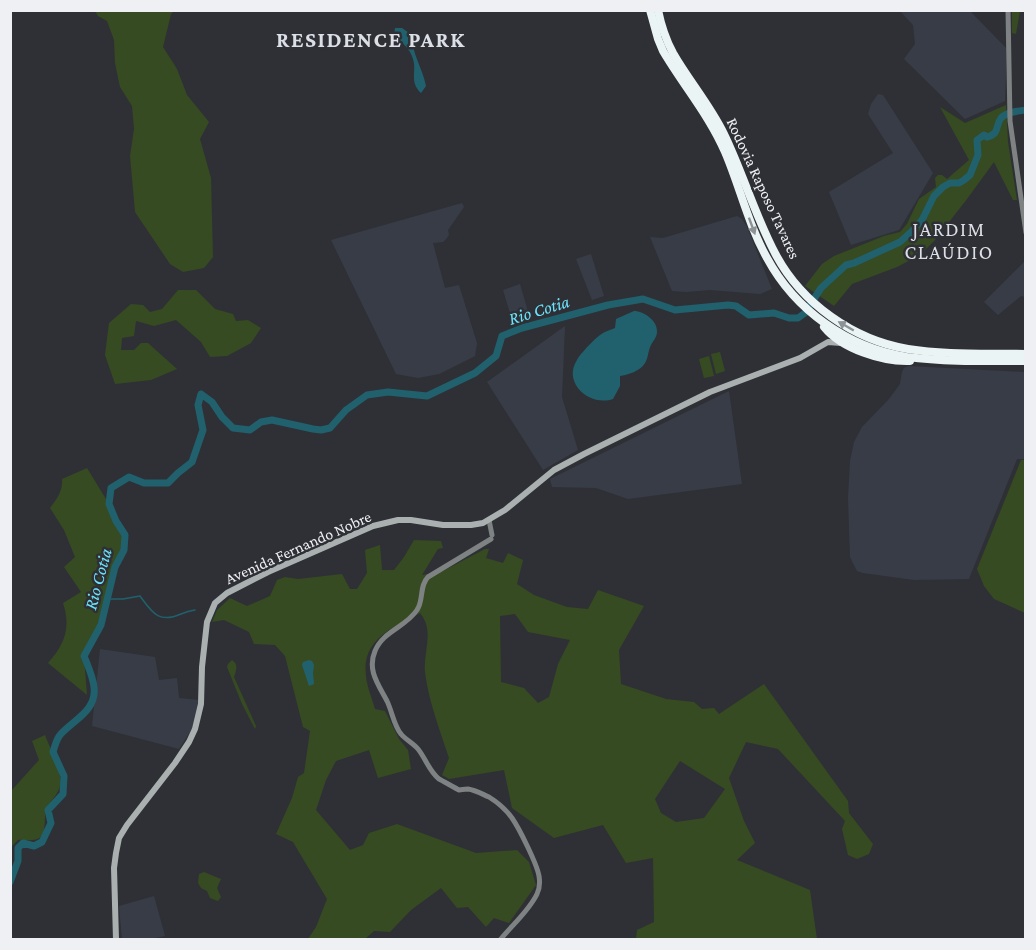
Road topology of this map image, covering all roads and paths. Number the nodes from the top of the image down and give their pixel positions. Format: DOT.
graph roads {
  1 [pos="650,10"];
  2 [pos="658,10"];
  3 [pos="1008,10"];
  4 [pos="1026,233"];
  5 [pos="804,300"];
  6 [pos="817,313"];
  7 [pos="825,330"];
  8 [pos="844,344"];
  9 [pos="821,345"];
  10 [pos="1026,354"];
  11 [pos="925,358"];
  12 [pos="1026,361"];
  13 [pos="486,521"];
  14 [pos="116,939"];
  15 [pos="500,939"];
  1 -- 5 [label="highway, Rodovia Raposo Tavares, one-way"];
  2 -- 5 [label="highway, Rodovia Raposo Tavares"];
  3 -- 4 [label="street"];
  5 -- 6 [label="highway, Rodovia Raposo Tavares"];
  6 -- 7 [label="highway"];
  10 -- 6 [label="highway, Rodovia Raposo Tavares, one-way"];
  6 -- 11 [label="highway, Rodovia Raposo Tavares"];
  7 -- 8 [label="highway"];
  7 -- 9 [label="main road"];
  8 -- 9 [label="main road"];
  8 -- 11 [label="highway"];
  9 -- 13 [label="main road"];
  11 -- 12 [label="highway, Rodovia Raposo Tavares"];
  13 -- 14 [label="main road, Avenida Fernando Nobre"];
  13 -- 15 [label="street"];
}
